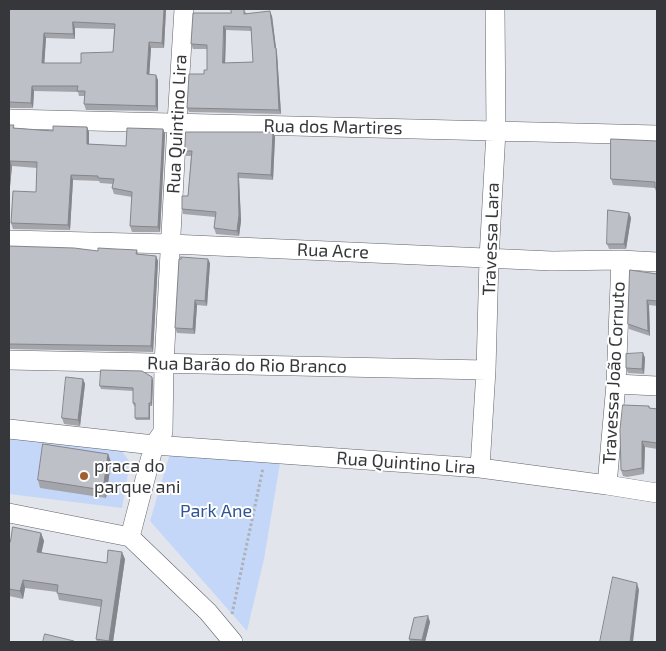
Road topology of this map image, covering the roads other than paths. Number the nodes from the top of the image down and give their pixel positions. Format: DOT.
graph roads {
  1 [pos="184,9"];
  2 [pos="495,9"];
  3 [pos="9,119"];
  4 [pos="177,123"];
  5 [pos="496,131"];
  6 [pos="657,135"];
  7 [pos="9,240"];
  8 [pos="171,244"];
  9 [pos="489,258"];
  10 [pos="621,260"];
  11 [pos="657,262"];
  12 [pos="9,360"];
  13 [pos="164,364"];
  14 [pos="486,370"];
  15 [pos="616,384"];
  16 [pos="657,386"];
  17 [pos="9,430"];
  18 [pos="154,446"];
  19 [pos="480,468"];
  20 [pos="607,485"];
  21 [pos="657,493"];
  22 [pos="9,513"];
  23 [pos="130,537"];
  24 [pos="230,639"];
  1 -- 4 [label="street, Rua Quintino Lira"];
  2 -- 5 [label="street, Travessa Lara"];
  3 -- 4 [label="street, Rua dos Martires"];
  4 -- 5 [label="street, Rua dos Martires"];
  4 -- 8 [label="street, Rua Quintino Lira"];
  5 -- 6 [label="street, Rua dos Martires"];
  5 -- 9 [label="street, Travessa Lara"];
  7 -- 8 [label="street, Rua Acre"];
  8 -- 9 [label="street, Rua Acre"];
  8 -- 13 [label="street, Rua Quintino Lira"];
  9 -- 10 [label="street, Rua Acre"];
  9 -- 14 [label="street, Travessa Lara"];
  10 -- 11 [label="street, Rua Acre"];
  10 -- 15 [label="street, Travessa João Cornuto"];
  12 -- 13 [label="street, Rua Barão do Rio Branco"];
  13 -- 14 [label="street, Rua Barão do Rio Branco"];
  13 -- 18 [label="street, Rua Quintino Lira"];
  14 -- 19 [label="street, Travessa Lara"];
  15 -- 16 [label="street"];
  15 -- 20 [label="street, Travessa João Cornuto"];
  17 -- 18 [label="street, Rua Quintino Lira"];
  18 -- 19 [label="street, Rua Quintino Lira"];
  18 -- 23 [label="street, Rua Quintino Lira"];
  19 -- 20 [label="street, Rua Quintino Lira"];
  20 -- 21 [label="street, Rua Quintino Lira"];
  22 -- 23 [label="street"];
  23 -- 24 [label="street"];
}
